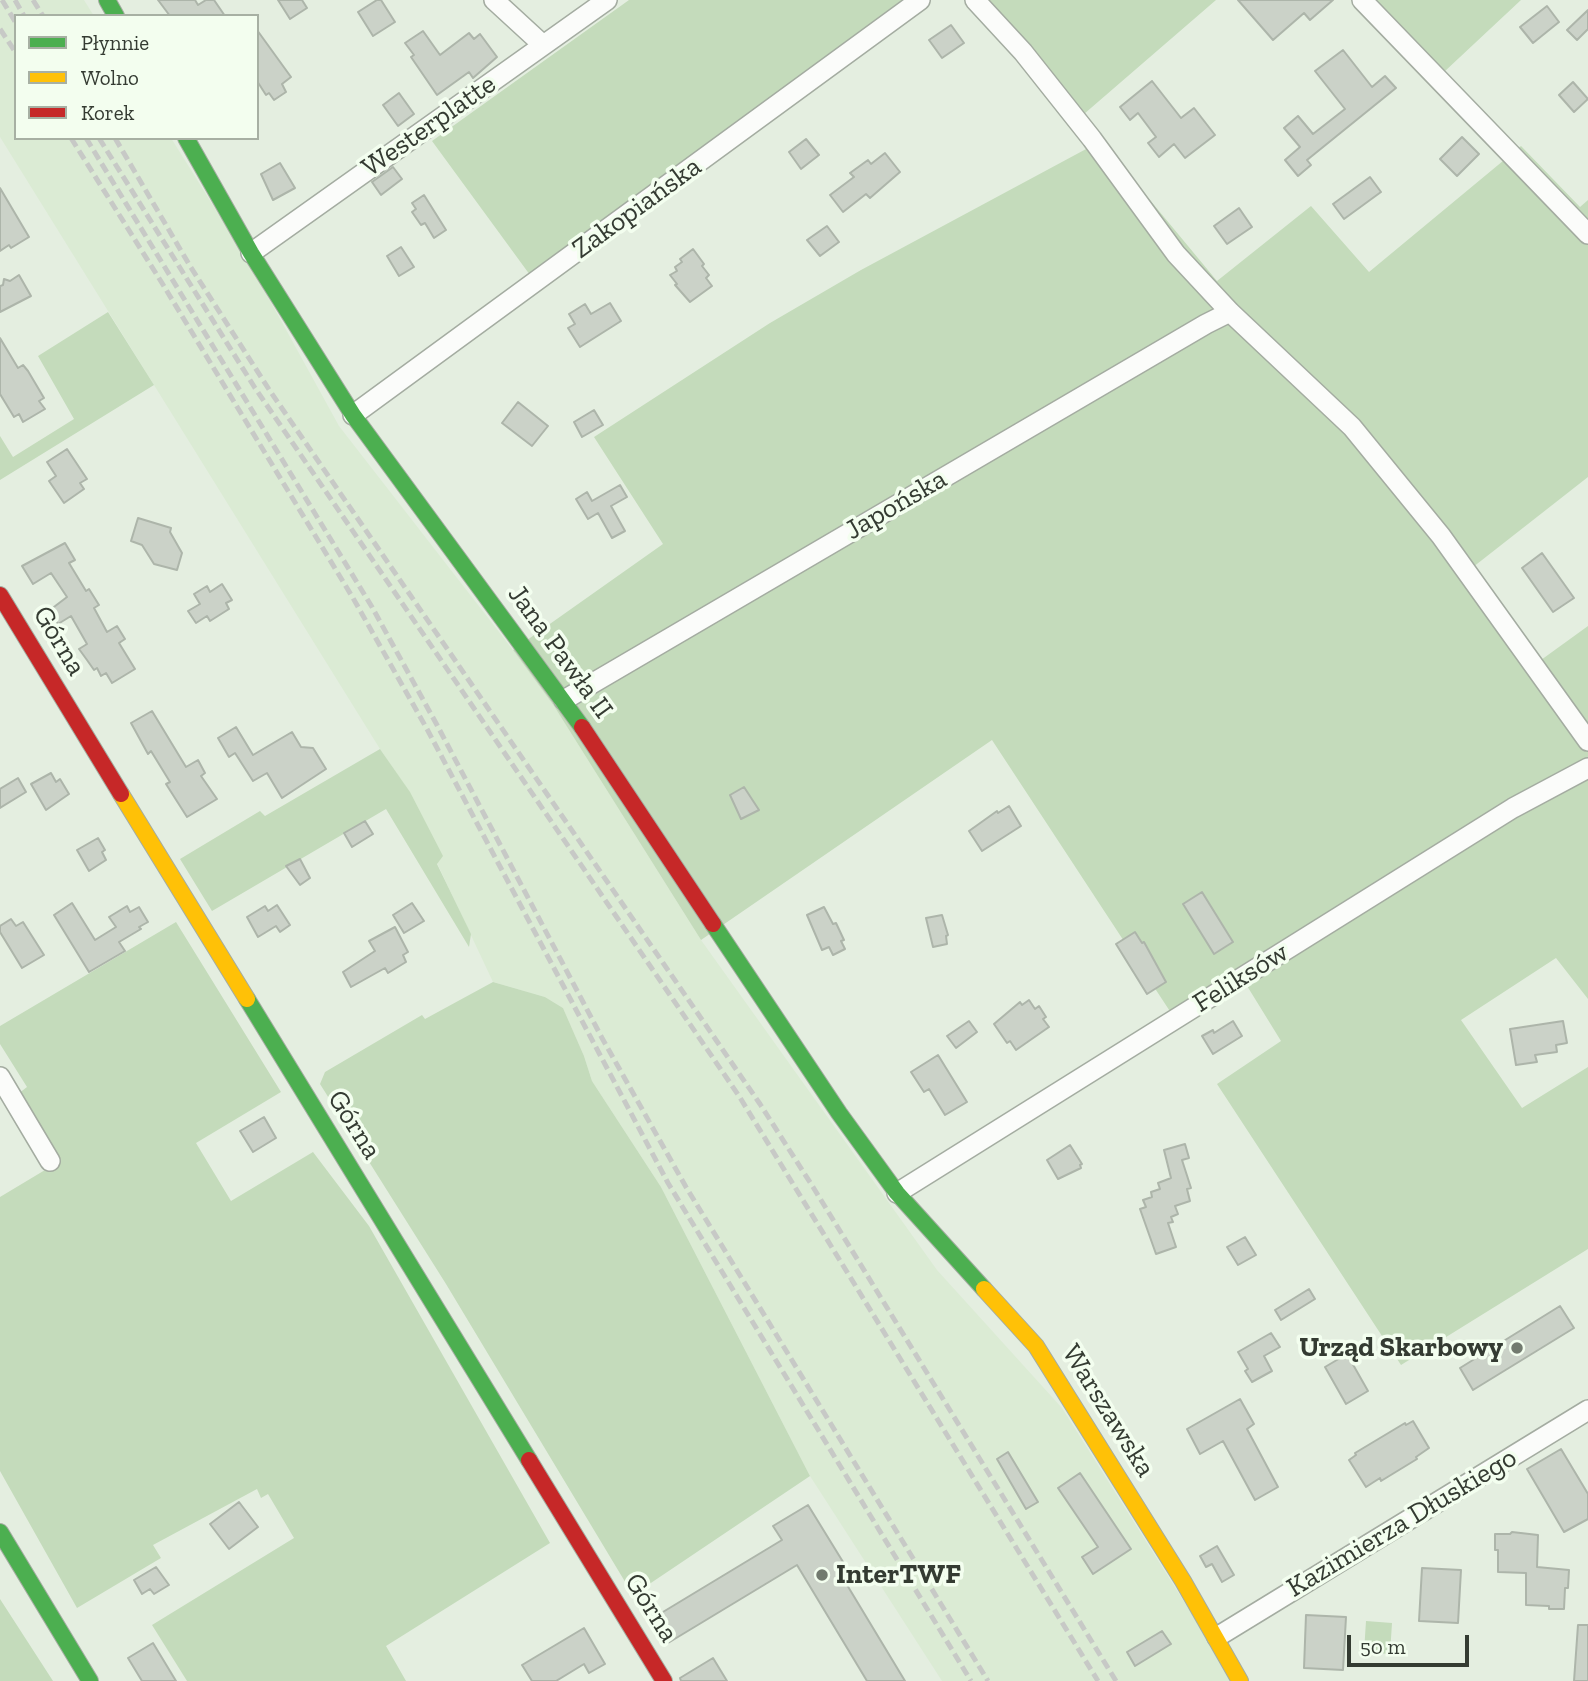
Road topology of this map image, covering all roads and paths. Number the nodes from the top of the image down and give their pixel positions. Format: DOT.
graph roads {
  1 [pos="494,0"];
  2 [pos="607,0"];
  3 [pos="920,0"];
  4 [pos="975,0"];
  5 [pos="1362,0"];
  6 [pos="543,45"];
  7 [pos="187,140"];
  8 [pos="1588,234"];
  9 [pos="251,253"];
  10 [pos="1230,312"];
  11 [pos="353,415"];
  12 [pos="0,595"];
  13 [pos="7,622"];
  14 [pos="564,699"];
  15 [pos="1588,741"];
  16 [pos="1588,768"];
  17 [pos="0,1077"];
  18 [pos="50,1161"];
  19 [pos="897,1194"];
  20 [pos="1588,1410"];
  21 [pos="0,1532"];
  22 [pos="1217,1637"];
  23 [pos="90,1681"];
  24 [pos="664,1681"];
  25 [pos="1240,1681"];
  1 -- 6 [label="street"];
  2 -- 6 [label="street, Westerplatte"];
  3 -- 11 [label="street, Zakopiańska"];
  4 -- 10 [label="street"];
  5 -- 8 [label="street"];
  6 -- 9 [label="street, Westerplatte"];
  7 -- 9 [label="main road, Jana Pawła II"];
  9 -- 11 [label="main road, Jana Pawła II"];
  10 -- 14 [label="street, Japońska"];
  10 -- 15 [label="street"];
  11 -- 14 [label="main road, Jana Pawła II"];
  12 -- 13 [label="main road, Górna"];
  13 -- 24 [label="main road, Górna"];
  14 -- 19 [label="main road, Jana Pawła II"];
  16 -- 19 [label="street, Feliksów"];
  17 -- 18 [label="street"];
  19 -- 22 [label="main road, Warszawska"];
  20 -- 22 [label="street, Kazimierza Dłuskiego"];
  21 -- 23 [label="main road"];
  22 -- 25 [label="main road, Warszawska"];
}
